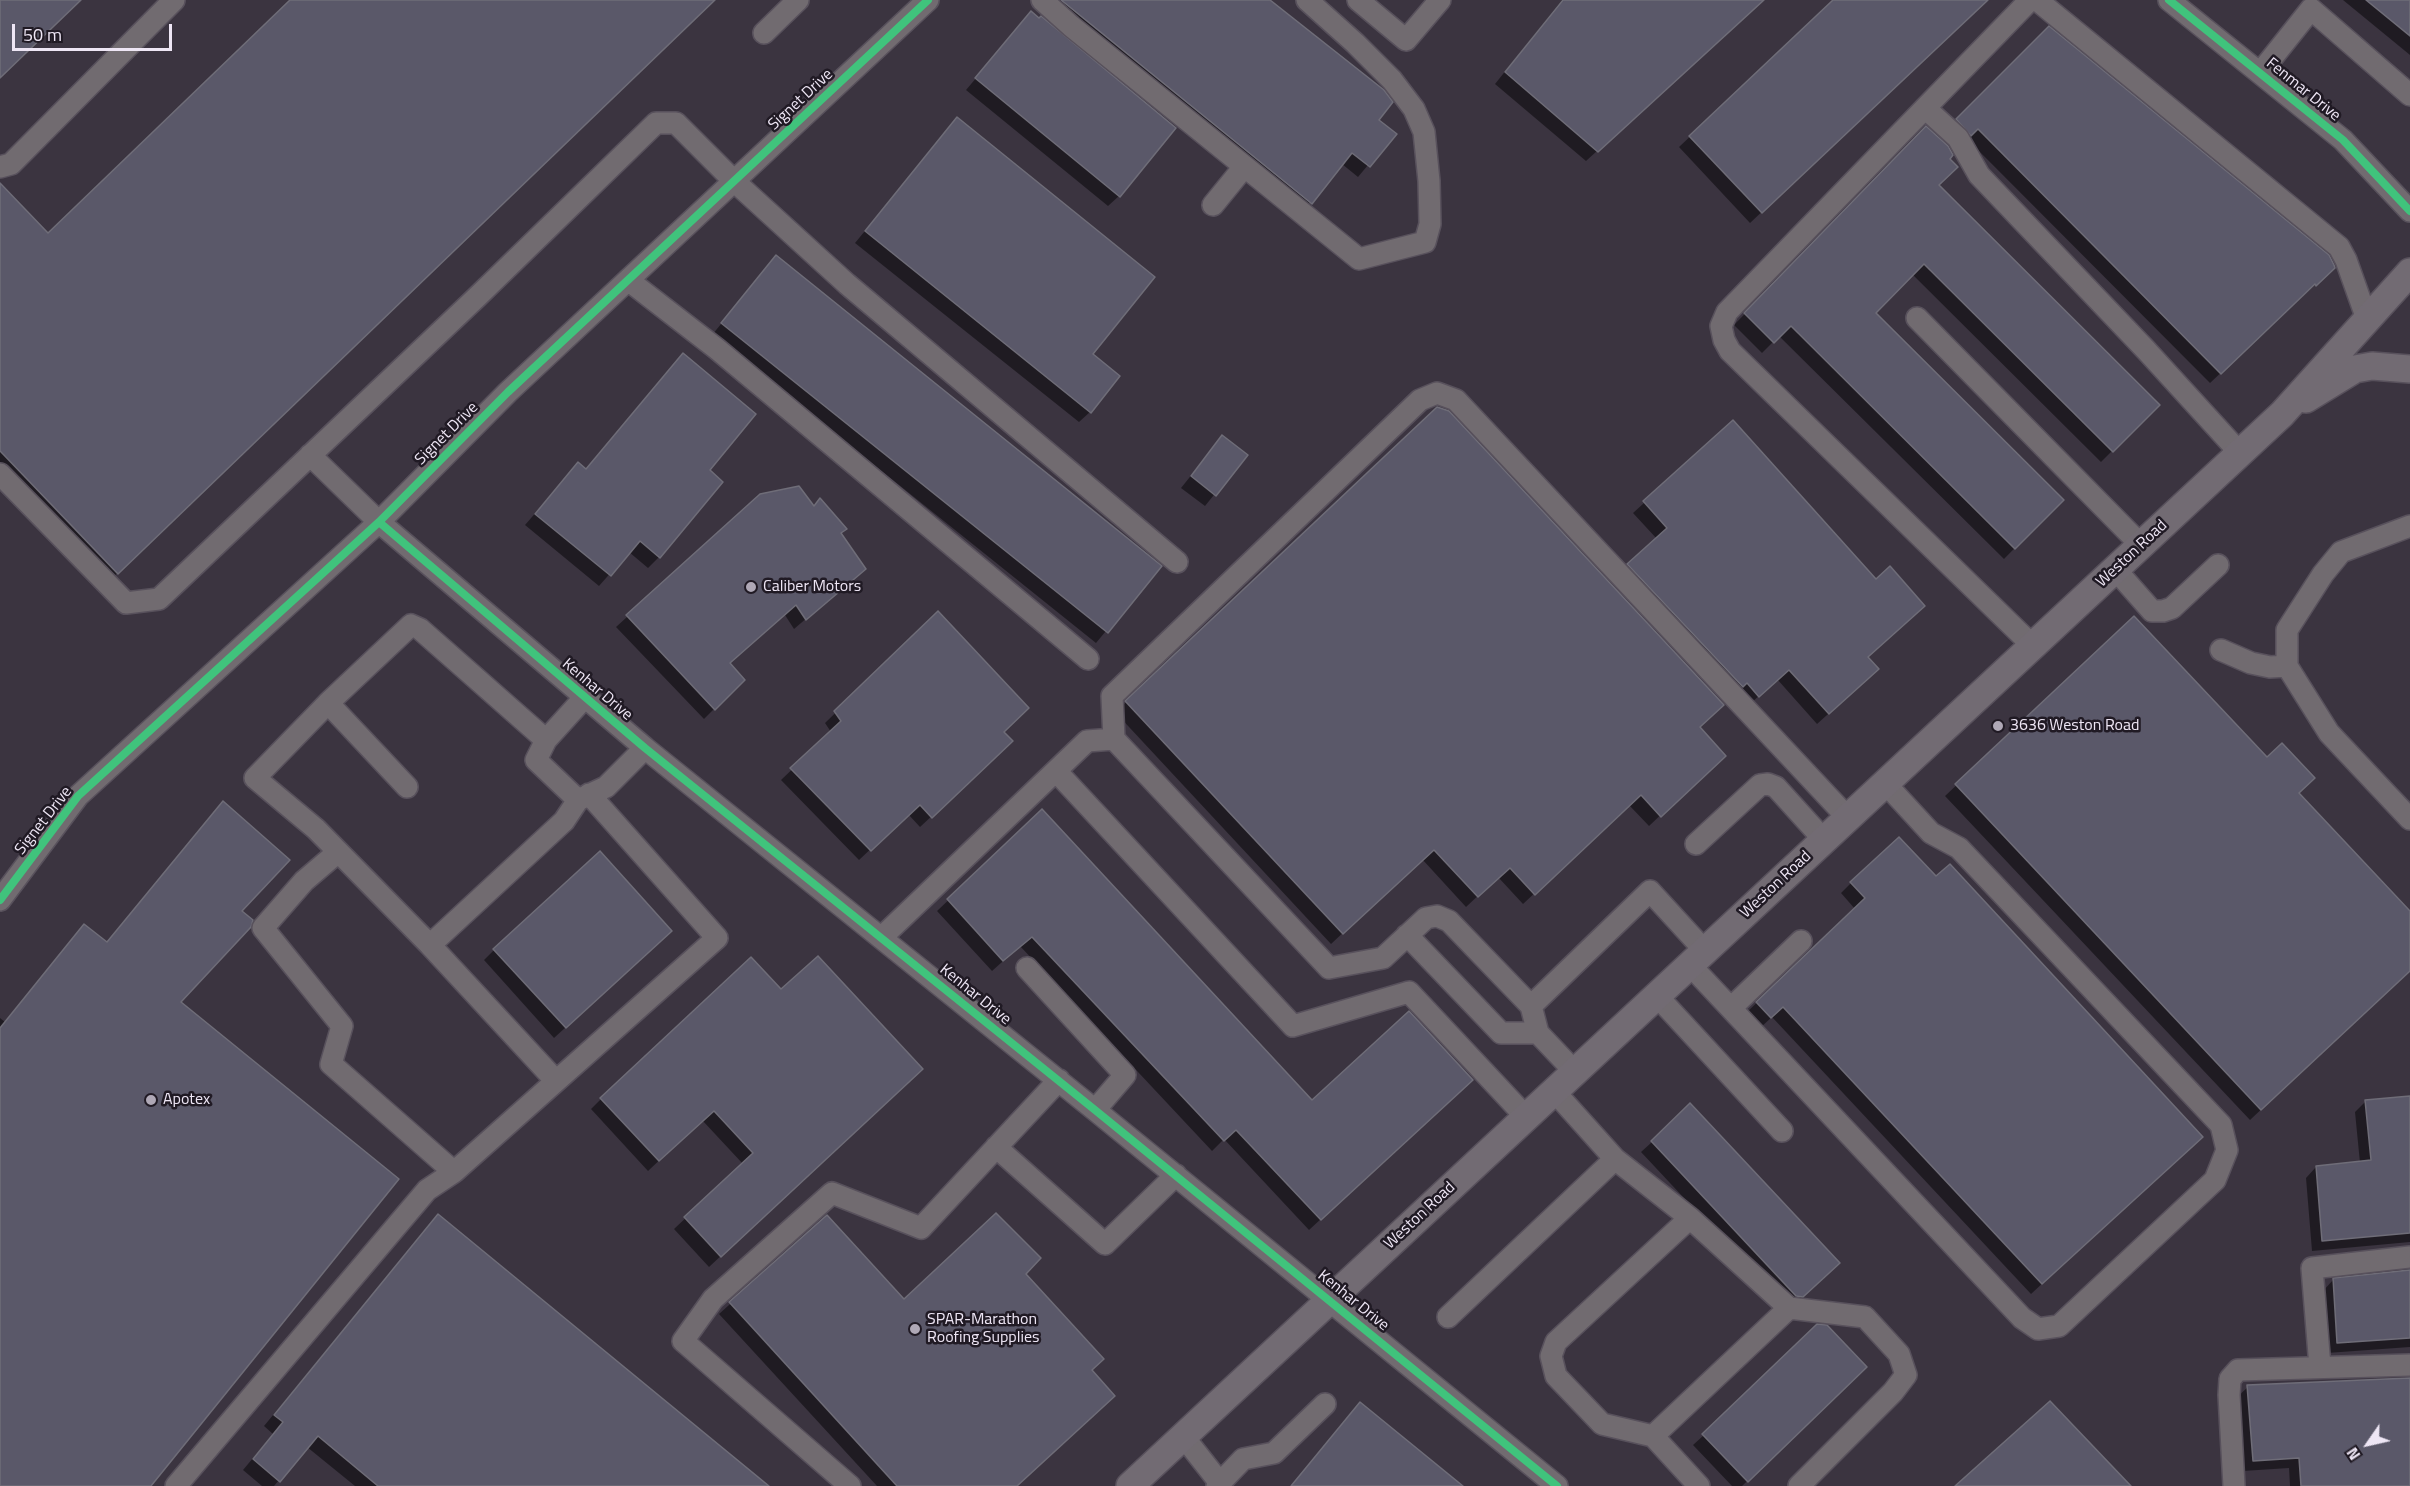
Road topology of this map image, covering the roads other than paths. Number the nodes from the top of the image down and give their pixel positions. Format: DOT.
graph roads {
  1 [pos="174,0"];
  2 [pos="798,0"];
  3 [pos="928,0"];
  4 [pos="1042,0"];
  5 [pos="1307,0"];
  6 [pos="1358,0"];
  7 [pos="1440,0"];
  8 [pos="2030,0"];
  9 [pos="2037,0"];
  10 [pos="2169,0"];
  11 [pos="2314,4"];
  12 [pos="764,33"];
  13 [pos="2260,73"];
  14 [pos="2410,95"];
  15 [pos="1925,108"];
  16 [pos="1245,166"];
  17 [pos="0,167"];
  18 [pos="734,182"];
  19 [pos="1213,206"];
  20 [pos="2410,211"];
  21 [pos="2410,272"];
  22 [pos="628,280"];
  23 [pos="1917,318"];
  24 [pos="2367,319"];
  25 [pos="2410,369"];
  26 [pos="2282,414"];
  27 [pos="2240,453"];
  28 [pos="310,455"];
  29 [pos="0,474"];
  30 [pos="379,522"];
  31 [pos="2410,525"];
  32 [pos="2141,545"];
  33 [pos="1177,562"];
  34 [pos="2218,565"];
  35 [pos="2115,569"];
  36 [pos="2032,646"];
  37 [pos="2221,650"];
  38 [pos="1088,659"];
  39 [pos="2287,666"];
  40 [pos="585,697"];
  41 [pos="328,703"];
  42 [pos="1114,739"];
  43 [pos="546,740"];
  44 [pos="645,748"];
  45 [pos="1056,771"];
  46 [pos="1885,783"];
  47 [pos="406,787"];
  48 [pos="584,797"];
  49 [pos="1848,818"];
  50 [pos="2410,819"];
  51 [pos="1824,840"];
  52 [pos="1696,844"];
  53 [pos="338,852"];
  54 [pos="0,900"];
  55 [pos="1407,935"];
  56 [pos="882,937"];
  57 [pos="1801,941"];
  58 [pos="430,945"];
  59 [pos="1698,958"];
  60 [pos="1027,968"];
  61 [pos="1657,996"];
  62 [pos="1530,1006"];
  63 [pos="1731,1008"];
  64 [pos="1539,1033"];
  65 [pos="1575,1072"];
  66 [pos="1059,1080"];
  67 [pos="556,1081"];
  68 [pos="1554,1091"];
  69 [pos="1095,1110"];
  70 [pos="1526,1117"];
  71 [pos="1782,1131"];
  72 [pos="996,1148"];
  73 [pos="1615,1159"];
  74 [pos="454,1172"];
  75 [pos="1176,1175"];
  76 [pos="1690,1218"];
  77 [pos="2410,1257"];
  78 [pos="1330,1300"];
  79 [pos="1789,1308"];
  80 [pos="1448,1317"];
  81 [pos="2410,1365"];
  82 [pos="2320,1367"];
  83 [pos="1325,1404"];
  84 [pos="1183,1436"];
  85 [pos="1653,1436"];
  86 [pos="1218,1484"];
  87 [pos="176,1486"];
  88 [pos="850,1486"];
  89 [pos="1130,1486"];
  90 [pos="1557,1486"];
  91 [pos="1700,1486"];
  92 [pos="1798,1486"];
  93 [pos="2234,1486"];
  1 -- 17 [label="street"];
  2 -- 12 [label="street"];
  3 -- 18 [label="street, Signet Drive"];
  4 -- 16 [label="street"];
  5 -- 16 [label="street"];
  6 -- 7 [label="street"];
  8 -- 15 [label="street"];
  9 -- 24 [label="street"];
  10 -- 13 [label="street, Fenmar Drive"];
  11 -- 13 [label="street"];
  11 -- 14 [label="street"];
  13 -- 20 [label="street, Fenmar Drive"];
  15 -- 27 [label="street"];
  15 -- 36 [label="street"];
  16 -- 19 [label="street"];
  18 -- 22 [label="street, Signet Drive"];
  18 -- 28 [label="street"];
  18 -- 33 [label="street"];
  21 -- 24 [label="main road, Weston Road"];
  22 -- 30 [label="street, Signet Drive"];
  22 -- 38 [label="street"];
  23 -- 32 [label="street"];
  24 -- 26 [label="main road, Weston Road"];
  25 -- 26 [label="main road"];
  26 -- 27 [label="main road, Weston Road"];
  27 -- 32 [label="main road, Weston Road"];
  28 -- 29 [label="street"];
  28 -- 30 [label="street, Kenhar Drive"];
  30 -- 40 [label="street, Kenhar Drive"];
  30 -- 54 [label="street, Signet Drive"];
  31 -- 39 [label="street"];
  32 -- 35 [label="main road, Weston Road"];
  34 -- 35 [label="street"];
  35 -- 36 [label="main road, Weston Road"];
  36 -- 46 [label="main road, Weston Road"];
  37 -- 39 [label="street"];
  39 -- 50 [label="street"];
  40 -- 43 [label="street"];
  40 -- 44 [label="street, Kenhar Drive"];
  41 -- 43 [label="street"];
  41 -- 47 [label="street"];
  41 -- 53 [label="street"];
  42 -- 45 [label="street"];
  42 -- 49 [label="street"];
  42 -- 55 [label="street"];
  43 -- 48 [label="street"];
  44 -- 48 [label="street"];
  44 -- 56 [label="street, Kenhar Drive"];
  45 -- 56 [label="street"];
  45 -- 70 [label="street"];
  46 -- 49 [label="main road, Weston Road"];
  46 -- 63 [label="street"];
  48 -- 58 [label="street"];
  48 -- 67 [label="street"];
  49 -- 51 [label="main road, Weston Road"];
  51 -- 52 [label="street"];
  51 -- 59 [label="main road, Weston Road"];
  53 -- 58 [label="street"];
  53 -- 74 [label="street"];
  55 -- 62 [label="street"];
  55 -- 64 [label="street"];
  56 -- 66 [label="street, Kenhar Drive"];
  57 -- 63 [label="street"];
  58 -- 67 [label="street"];
  59 -- 61 [label="main road, Weston Road"];
  59 -- 62 [label="street"];
  59 -- 63 [label="street"];
  60 -- 69 [label="street"];
  61 -- 65 [label="main road, Weston Road"];
  61 -- 71 [label="street"];
  62 -- 64 [label="street"];
  64 -- 65 [label="street"];
  65 -- 68 [label="main road, Weston Road"];
  66 -- 69 [label="street, Kenhar Drive"];
  66 -- 72 [label="street"];
  67 -- 74 [label="street"];
  68 -- 70 [label="main road, Weston Road"];
  68 -- 73 [label="street"];
  69 -- 75 [label="street, Kenhar Drive"];
  70 -- 78 [label="main road, Weston Road"];
  72 -- 75 [label="street"];
  72 -- 88 [label="street"];
  73 -- 76 [label="street"];
  73 -- 80 [label="street"];
  74 -- 87 [label="street"];
  75 -- 78 [label="street, Kenhar Drive"];
  76 -- 79 [label="street"];
  76 -- 85 [label="street"];
  77 -- 82 [label="street"];
  78 -- 84 [label="main road, Weston Road"];
  78 -- 90 [label="street, Kenhar Drive"];
  79 -- 85 [label="street"];
  79 -- 92 [label="street"];
  81 -- 82 [label="street"];
  82 -- 93 [label="street"];
  83 -- 86 [label="street"];
  84 -- 86 [label="street"];
  84 -- 89 [label="main road, Weston Road"];
  85 -- 91 [label="street"];
}
